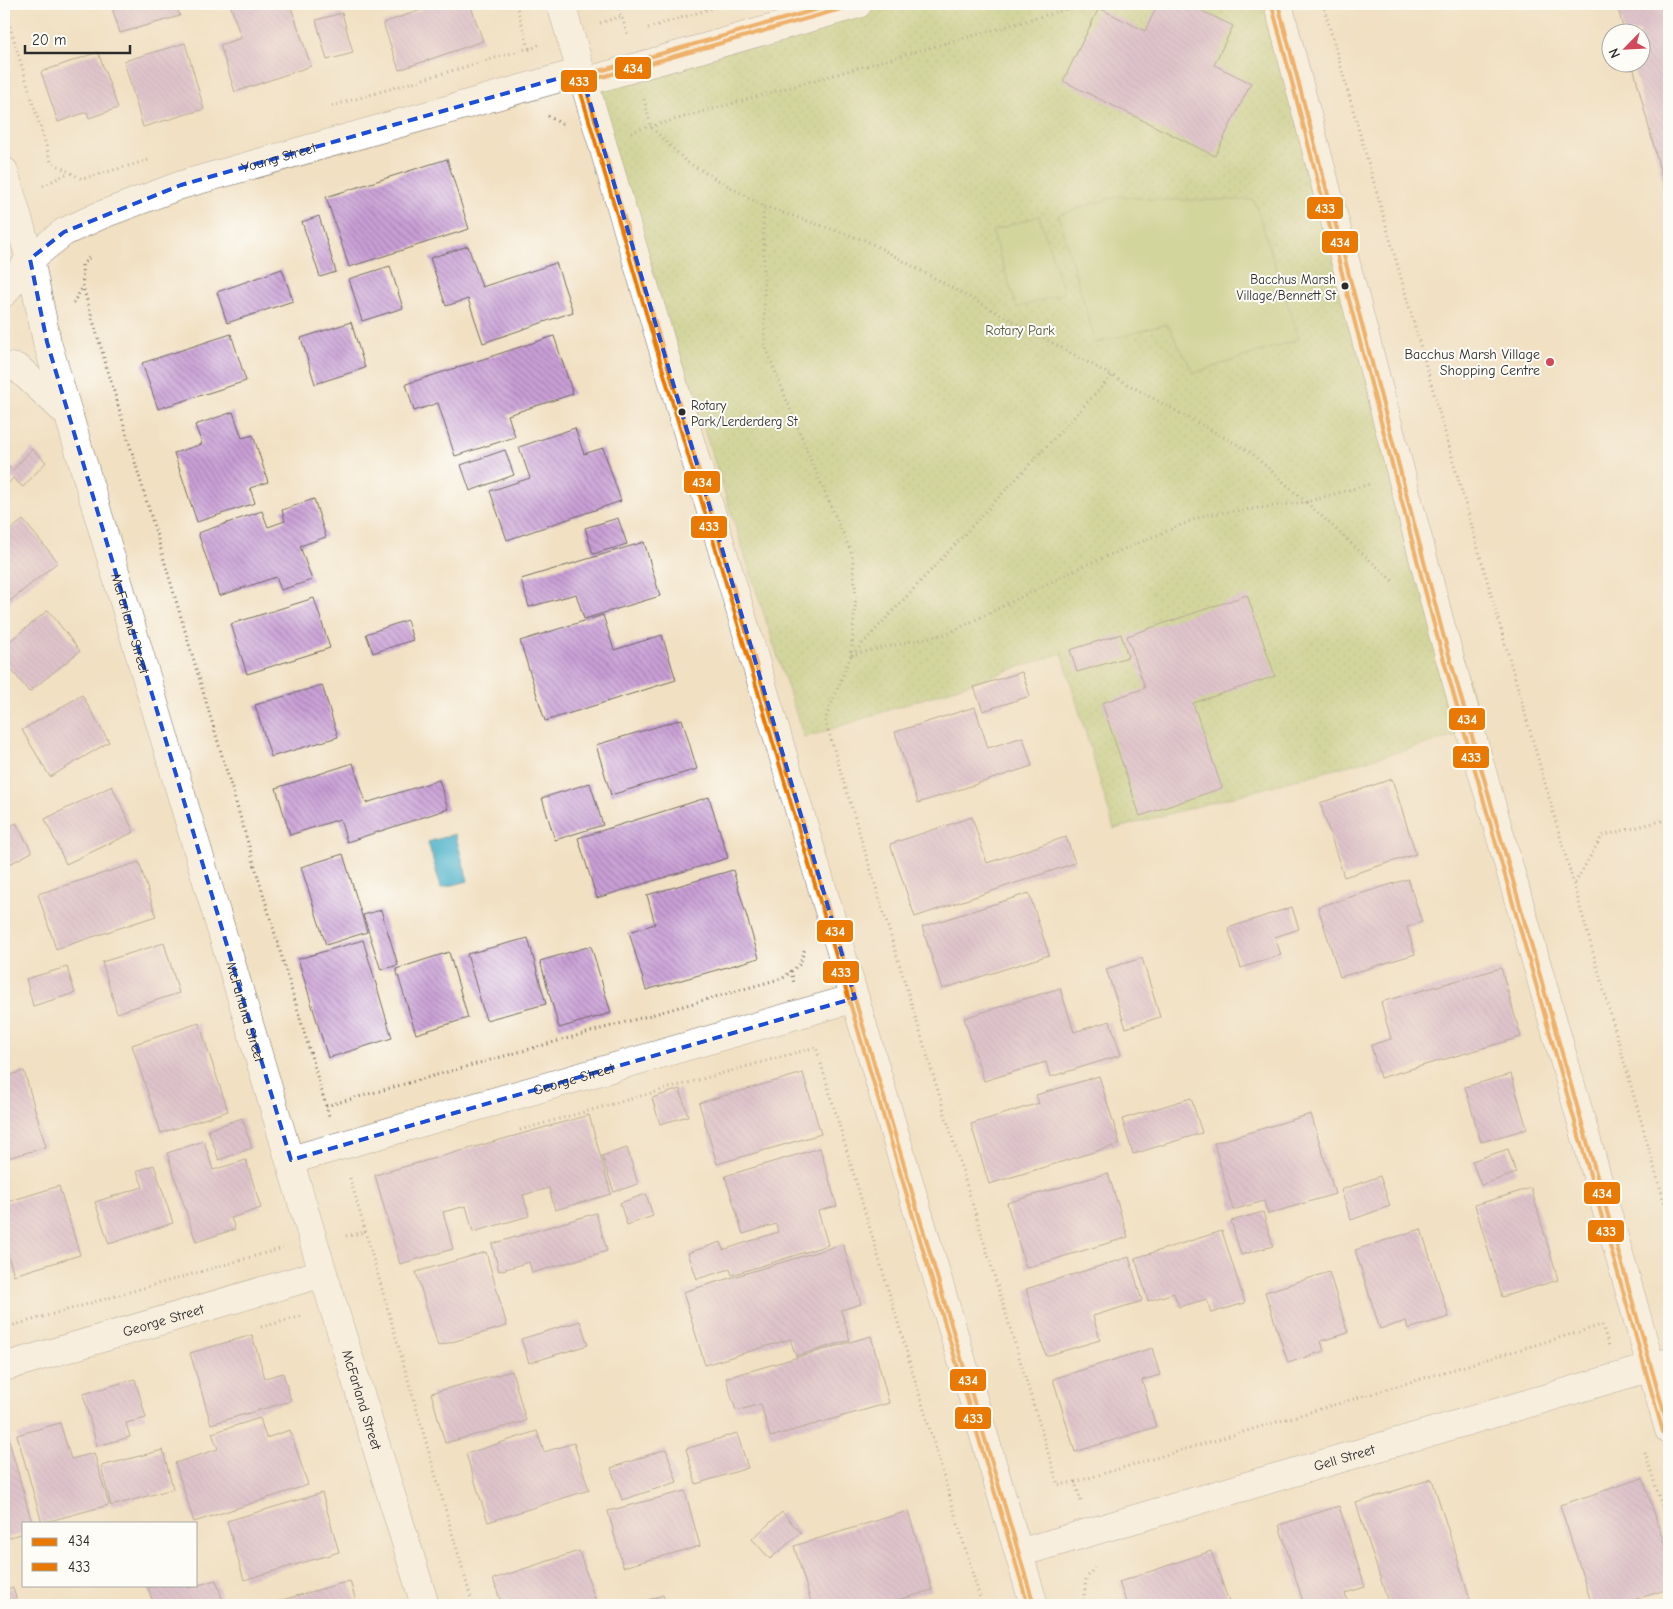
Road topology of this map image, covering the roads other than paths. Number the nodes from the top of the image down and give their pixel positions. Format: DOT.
graph roads {
  1 [pos="561,4"];
  2 [pos="858,4"];
  3 [pos="1278,4"];
  4 [pos="583,77"];
  5 [pos="4,171"];
  6 [pos="30,259"];
  7 [pos="4,292"];
  8 [pos="4,366"];
  9 [pos="70,416"];
  10 [pos="855,998"];
  11 [pos="291,1160"];
  12 [pos="324,1273"];
  13 [pos="1660,1365"];
  14 [pos="4,1367"];
  15 [pos="1669,1430"];
  16 [pos="1019,1553"];
  17 [pos="425,1605"];
  18 [pos="1034,1605"];
  1 -- 4 [label="street"];
  2 -- 4 [label="street, Young Street"];
  3 -- 13 [label="street"];
  4 -- 6 [label="street, Young Street"];
  4 -- 10 [label="street"];
  5 -- 6 [label="street, McFarland Street"];
  6 -- 7 [label="street, Young Street"];
  6 -- 9 [label="street, McFarland Street"];
  8 -- 9 [label="street"];
  9 -- 11 [label="street, McFarland Street"];
  10 -- 11 [label="street, George Street"];
  10 -- 16 [label="street"];
  11 -- 12 [label="street, McFarland Street"];
  12 -- 14 [label="street, George Street"];
  12 -- 17 [label="street, McFarland Street"];
  13 -- 15 [label="street"];
  13 -- 16 [label="street, Gell Street"];
  16 -- 18 [label="street"];
}
